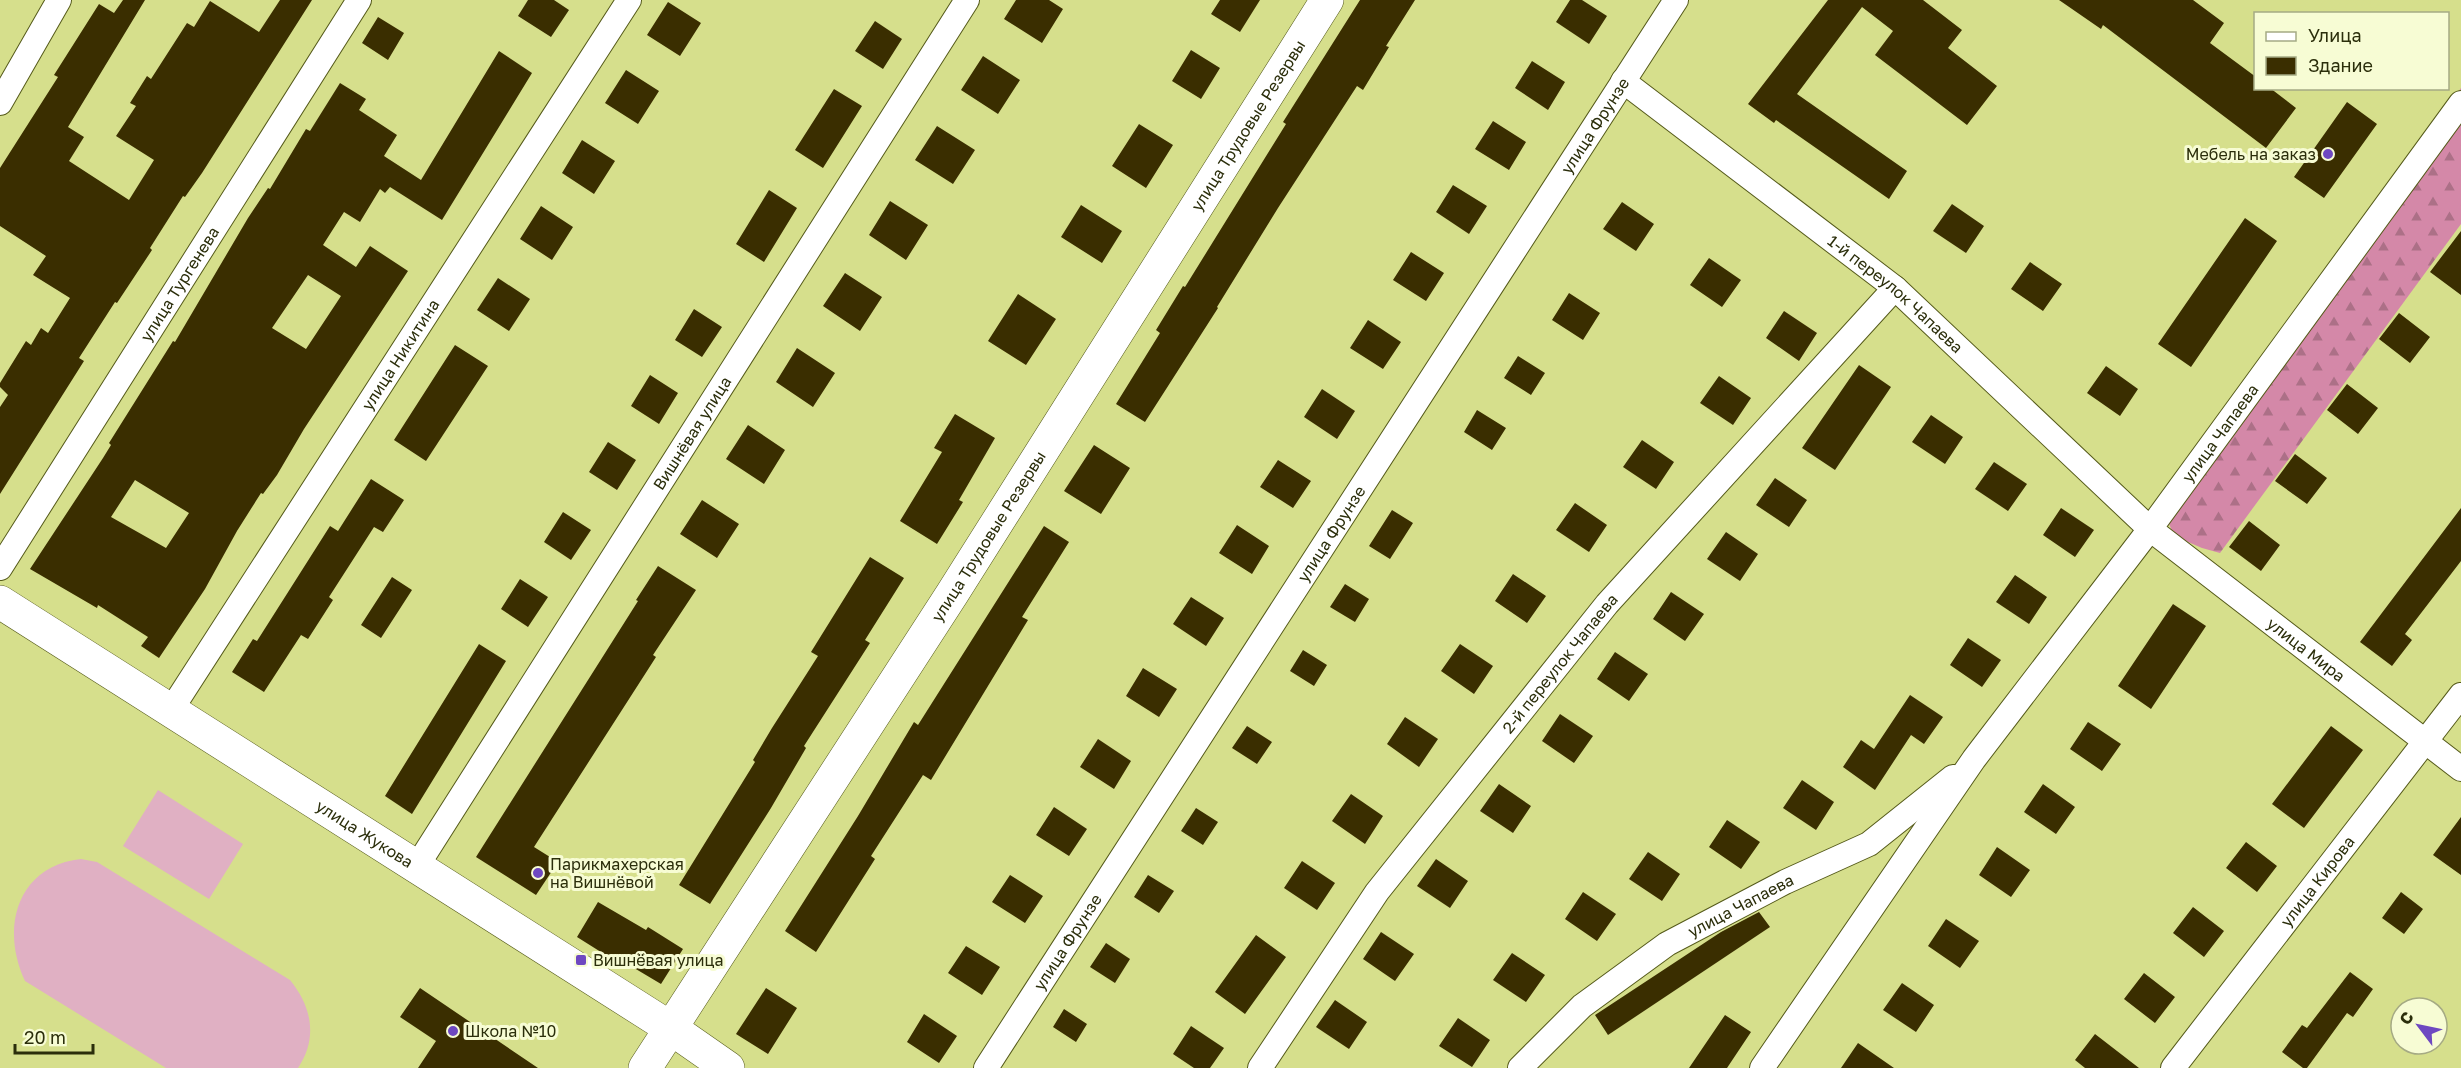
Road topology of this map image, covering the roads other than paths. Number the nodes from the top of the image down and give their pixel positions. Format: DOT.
graph roads {
  1 [pos="59,0"];
  2 [pos="359,0"];
  3 [pos="629,0"];
  4 [pos="967,0"];
  5 [pos="1327,0"];
  6 [pos="1676,0"];
  7 [pos="1623,81"];
  8 [pos="0,103"];
  9 [pos="2461,103"];
  10 [pos="1895,288"];
  11 [pos="2150,529"];
  12 [pos="0,568"];
  13 [pos="0,602"];
  14 [pos="2461,694"];
  15 [pos="171,710"];
  16 [pos="2424,740"];
  17 [pos="1974,759"];
  18 [pos="2461,769"];
  19 [pos="417,866"];
  20 [pos="672,1029"];
  21 [pos="645,1068"];
  22 [pos="728,1068"];
  23 [pos="986,1068"];
  24 [pos="1260,1068"];
  25 [pos="1520,1068"];
  26 [pos="1762,1068"];
  27 [pos="2173,1068"];
  1 -- 8 [label="street"];
  2 -- 12 [label="street, улица Тургенева"];
  3 -- 15 [label="street, улица Никитина"];
  4 -- 19 [label="street, Вишнёвая улица"];
  5 -- 20 [label="main road, улица Трудовые Резервы"];
  6 -- 7 [label="street, улица Фрунзе"];
  7 -- 10 [label="street, 1-й переулок Чапаева"];
  7 -- 23 [label="street, улица Фрунзе"];
  9 -- 11 [label="street, улица Чапаева"];
  10 -- 11 [label="street, 1-й переулок Чапаева"];
  10 -- 24 [label="street, 2-й переулок Чапаева"];
  11 -- 16 [label="street, улица Мира"];
  11 -- 17 [label="street, улица Чапаева"];
  13 -- 15 [label="main road, улица Жукова"];
  14 -- 16 [label="street, улица Кирова"];
  15 -- 19 [label="main road, улица Жукова"];
  16 -- 18 [label="street, улица Мира"];
  16 -- 27 [label="street, улица Кирова"];
  17 -- 25 [label="street, улица Чапаева"];
  17 -- 26 [label="street, улица Чапаева"];
  19 -- 20 [label="main road, улица Жукова"];
  20 -- 21 [label="main road, улица Трудовые Резервы"];
  20 -- 22 [label="main road, улица Жукова"];
}
